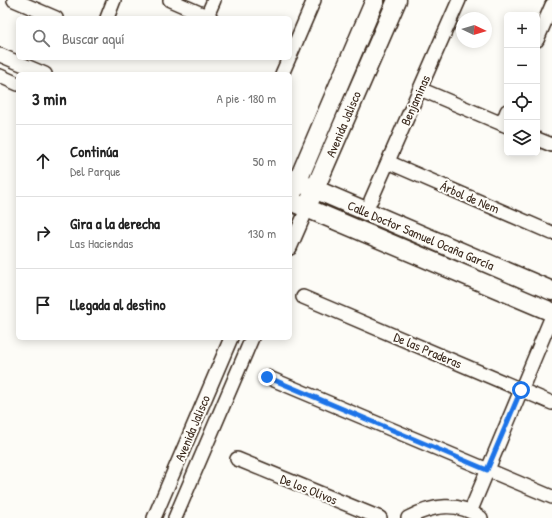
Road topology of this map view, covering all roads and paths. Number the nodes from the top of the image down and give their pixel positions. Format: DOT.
graph roads {
  1 [pos="14,0"];
  2 [pos="114,0"];
  3 [pos="170,0"];
  4 [pos="214,0"];
  5 [pos="314,0"];
  6 [pos="375,0"];
  7 [pos="397,0"];
  8 [pos="459,0"];
  9 [pos="540,0"];
  10 [pos="552,5"];
  11 [pos="51,16"];
  12 [pos="108,16"];
  13 [pos="207,16"];
  14 [pos="209,16"];
  15 [pos="540,33"];
  16 [pos="292,50"];
  17 [pos="0,55"];
  18 [pos="288,60"];
  19 [pos="40,72"];
  20 [pos="283,72"];
  21 [pos="0,76"];
  22 [pos="16,83"];
  23 [pos="420,89"];
  24 [pos="504,125"];
  25 [pos="540,140"];
  26 [pos="552,145"];
  27 [pos="388,162"];
  28 [pos="294,181"];
  29 [pos="315,190"];
  30 [pos="292,191"];
  31 [pos="371,200"];
  32 [pos="292,202"];
  33 [pos="307,208"];
  34 [pos="552,233"];
  35 [pos="292,243"];
  36 [pos="552,291"];
  37 [pos="303,297"];
  38 [pos="552,312"];
  39 [pos="552,316"];
  40 [pos="230,340"];
  41 [pos="251,340"];
  42 [pos="267,377"];
  43 [pos="521,390"];
  44 [pos="552,403"];
  45 [pos="237,459"];
  46 [pos="487,470"];
  47 [pos="552,497"];
  48 [pos="476,514"];
  49 [pos="154,518"];
  50 [pos="175,518"];
  51 [pos="380,518"];
  52 [pos="408,518"];
  1 -- 11 [label="street"];
  2 -- 12 [label="street"];
  3 -- 13 [label="street"];
  4 -- 14 [label="street"];
  5 -- 16 [label="street"];
  6 -- 28 [label="street, Avenida Jalisco"];
  7 -- 29 [label="street, Avenida Jalisco"];
  8 -- 23 [label="street, Benjaminas"];
  9 -- 10 [label="street"];
  10 -- 15 [label="street"];
  17 -- 19 [label="street"];
  18 -- 20 [label="street"];
  21 -- 22 [label="street"];
  23 -- 24 [label="street"];
  23 -- 27 [label="street, Benjaminas"];
  25 -- 26 [label="street"];
  27 -- 31 [label="street, Benjaminas"];
  27 -- 34 [label="street, Árbol de Nem"];
  28 -- 29 [label="street, Calle Doctor Samuel Ocaña García"];
  28 -- 30 [label="street, Avenida Jalisco"];
  29 -- 33 [label="street, Avenida Jalisco"];
  29 -- 36 [label="street, Calle Doctor Samuel Ocaña García"];
  32 -- 33 [label="street, Calle Doctor Samuel Ocaña García"];
  33 -- 35 [label="street, Avenida Jalisco"];
  33 -- 38 [label="street, Calle Doctor Samuel Ocaña García"];
  37 -- 43 [label="street, De las Praderas"];
  39 -- 43 [label="street"];
  40 -- 49 [label="street, Avenida Jalisco"];
  41 -- 50 [label="street, Avenida Jalisco"];
  42 -- 46 [label="street"];
  43 -- 44 [label="street, De las Praderas"];
  43 -- 46 [label="street"];
  45 -- 51 [label="street, De los Olivos"];
  46 -- 47 [label="street"];
  46 -- 48 [label="street"];
  48 -- 52 [label="street"];
}
